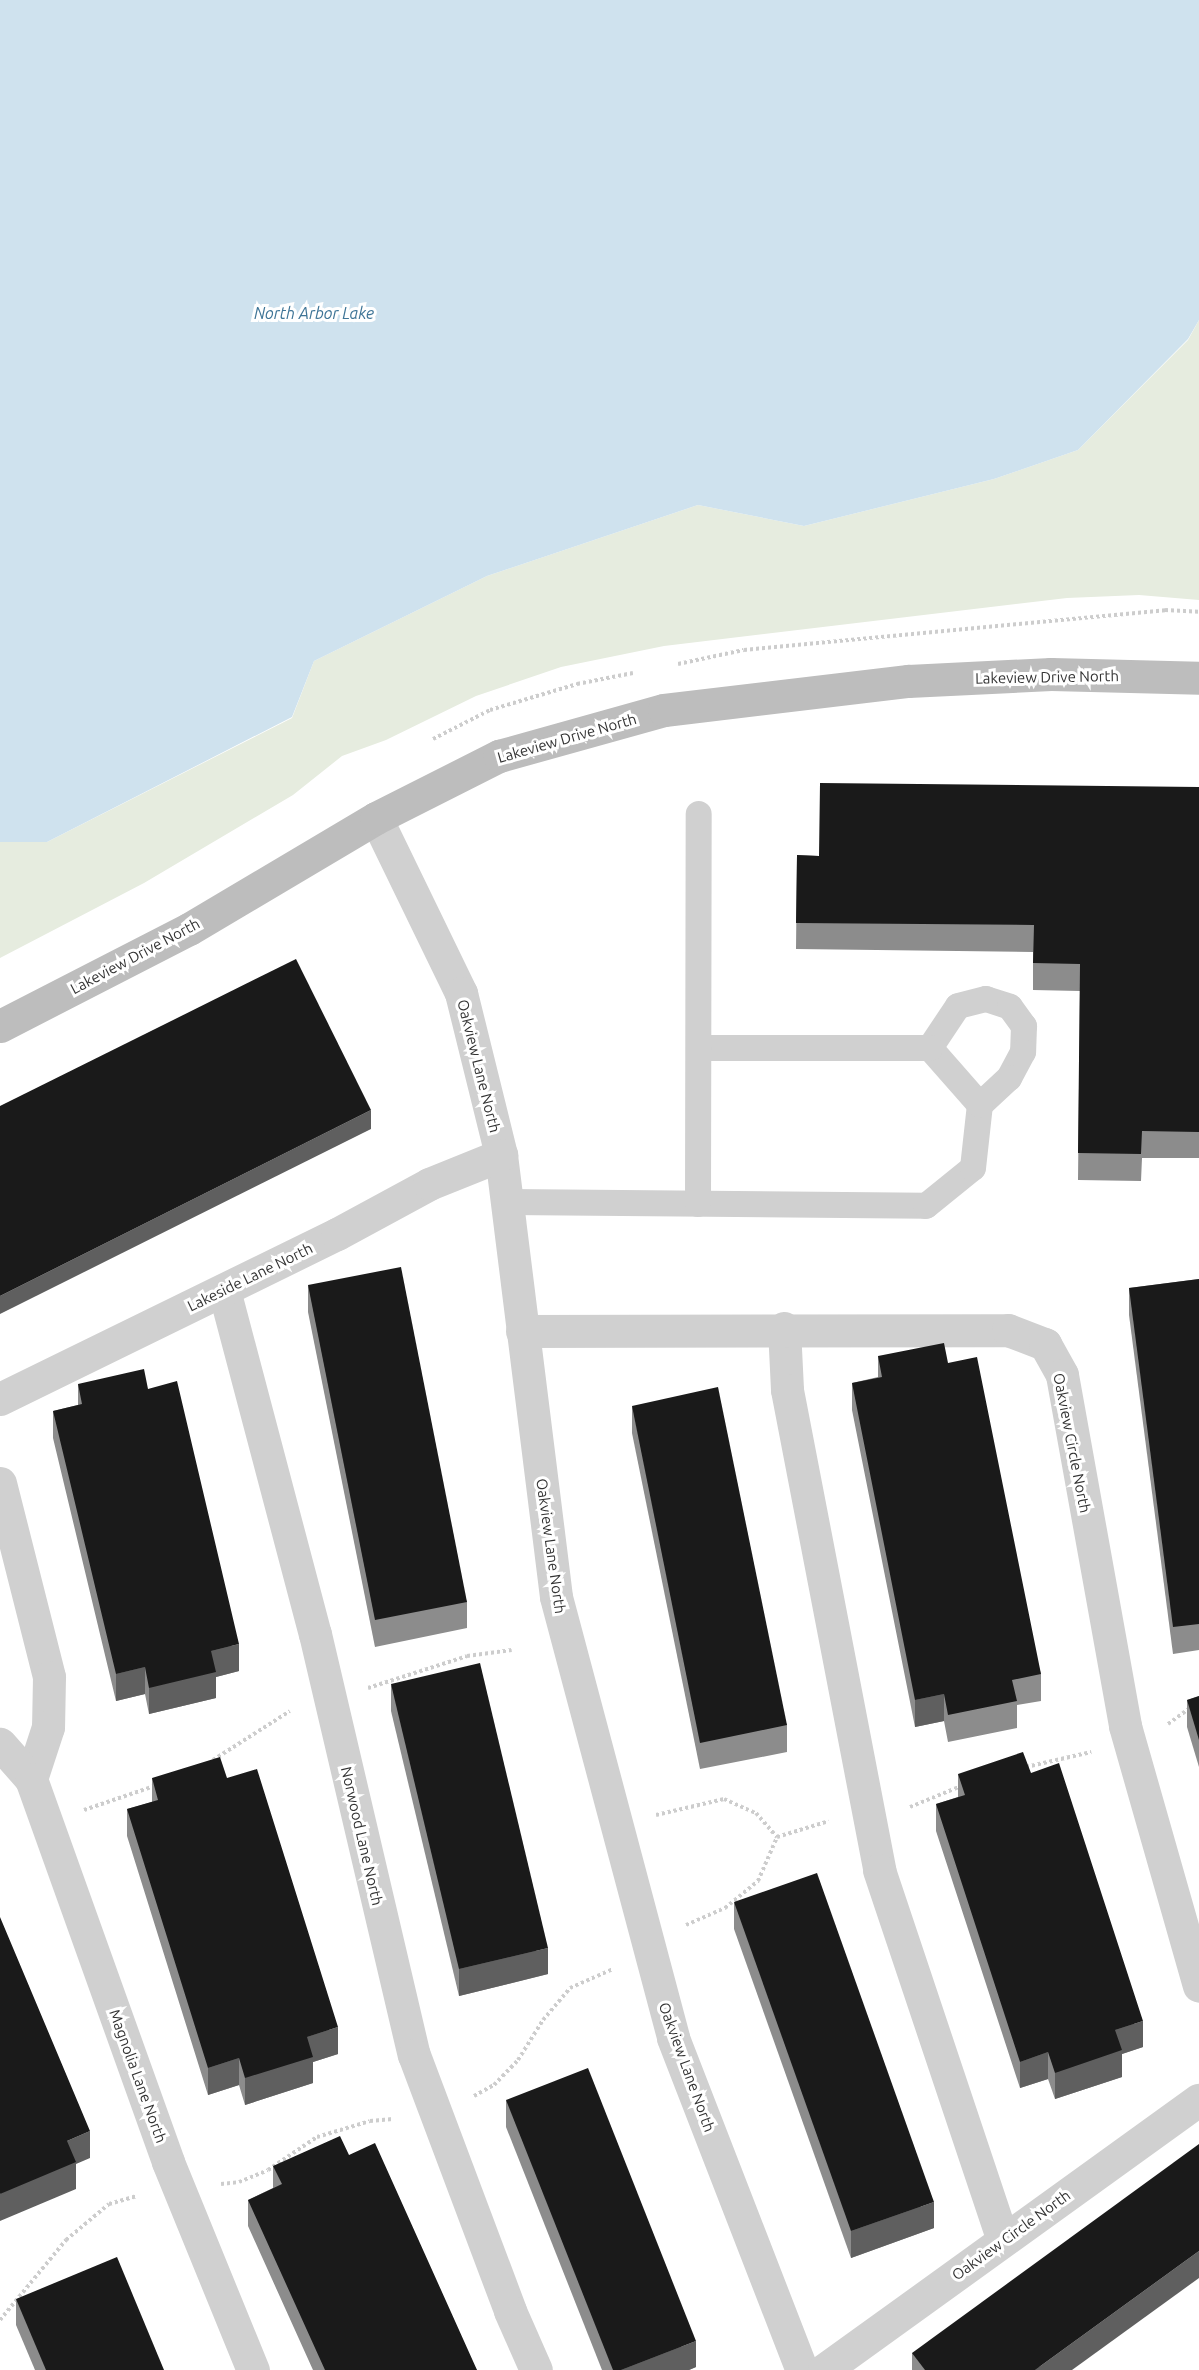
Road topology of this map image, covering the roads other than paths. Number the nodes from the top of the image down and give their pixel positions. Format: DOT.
graph roads {
  1 [pos="1199,678"];
  2 [pos="699,814"];
  3 [pos="376,818"];
  4 [pos="0,1026"];
  5 [pos="699,1048"];
  6 [pos="930,1048"];
  7 [pos="980,1105"];
  8 [pos="501,1155"];
  9 [pos="507,1202"];
  10 [pos="698,1204"];
  11 [pos="224,1290"];
  12 [pos="784,1328"];
  13 [pos="522,1331"];
  14 [pos="0,1400"];
  15 [pos="0,1483"];
  16 [pos="0,1744"];
  17 [pos="31,1779"];
  18 [pos="1199,1986"];
  19 [pos="1199,2100"];
  20 [pos="1003,2240"];
  21 [pos="254,2370"];
  22 [pos="536,2370"];
  23 [pos="802,2370"];
  24 [pos="824,2370"];
  1 -- 3 [label="street, Lakeview Drive North"];
  2 -- 5 [label="lane"];
  3 -- 4 [label="street, Lakeview Drive North"];
  3 -- 8 [label="street, Oakview Lane North"];
  5 -- 6 [label="lane"];
  5 -- 10 [label="lane"];
  6 -- 7 [label="lane"];
  6 -- 7 [label="lane"];
  7 -- 10 [label="lane"];
  8 -- 9 [label="street, Oakview Lane North"];
  8 -- 11 [label="street, Lakeside Lane North"];
  9 -- 10 [label="lane"];
  9 -- 13 [label="street, Oakview Lane North"];
  11 -- 14 [label="street, Lakeside Lane North"];
  11 -- 22 [label="street, Norwood Lane North"];
  12 -- 13 [label="street, Oakview Circle North"];
  12 -- 18 [label="street, Oakview Circle North"];
  12 -- 20 [label="street"];
  13 -- 23 [label="street, Oakview Lane North"];
  15 -- 17 [label="street"];
  16 -- 17 [label="street, Magnolia Lane North"];
  17 -- 21 [label="street, Magnolia Lane North"];
  19 -- 20 [label="street, Oakview Circle North"];
  20 -- 24 [label="street, Oakview Circle North"];
}
